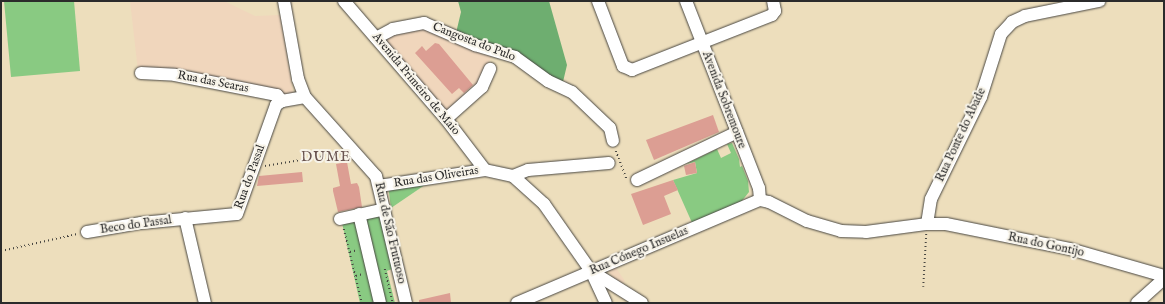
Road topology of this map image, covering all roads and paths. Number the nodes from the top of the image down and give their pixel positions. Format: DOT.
graph roads {
  1 [pos="284,1"];
  2 [pos="344,1"];
  3 [pos="598,1"];
  4 [pos="686,1"];
  5 [pos="773,1"];
  6 [pos="1099,1"];
  7 [pos="376,38"];
  8 [pos="702,42"];
  9 [pos="490,69"];
  10 [pos="142,73"];
  11 [pos="305,97"];
  12 [pos="282,101"];
  13 [pos="446,119"];
  14 [pos="737,132"];
  15 [pos="613,141"];
  16 [pos="354,151"];
  17 [pos="609,163"];
  18 [pos="255,168"];
  19 [pos="485,170"];
  20 [pos="512,176"];
  21 [pos="637,180"];
  22 [pos="379,186"];
  23 [pos="760,200"];
  24 [pos="385,209"];
  25 [pos="359,214"];
  26 [pos="185,218"];
  27 [pos="340,218"];
  28 [pos="927,224"];
  29 [pos="87,232"];
  30 [pos="1,251"];
  31 [pos="385,269"];
  32 [pos="591,271"];
  33 [pos="1164,276"];
  34 [pos="1164,279"];
  35 [pos="923,287"];
  36 [pos="205,303"];
  37 [pos="380,303"];
  38 [pos="393,303"];
  39 [pos="406,303"];
  40 [pos="517,303"];
  41 [pos="606,303"];
  42 [pos="642,303"];
  43 [pos="1137,303"];
  1 -- 11 [label="street, Rua de São Frutuoso"];
  2 -- 7 [label="street, Avenida Primeiro de Maio"];
  3 -- 8 [label="street"];
  4 -- 8 [label="street, Avenida Sobremoure"];
  5 -- 8 [label="street"];
  6 -- 28 [label="street, Rua Ponte do Abade"];
  7 -- 13 [label="street, Avenida Primeiro de Maio"];
  7 -- 15 [label="street, Cangosta do Pulo"];
  8 -- 14 [label="street, Avenida Sobremoure"];
  9 -- 13 [label="street"];
  10 -- 12 [label="street, Rua das Searas"];
  11 -- 12 [label="street"];
  11 -- 16 [label="street, Rua de São Frutuoso"];
  12 -- 18 [label="street, Rua do Passal"];
  13 -- 19 [label="street, Avenida Primeiro de Maio"];
  14 -- 21 [label="street"];
  14 -- 23 [label="street, Avenida Sobremoure"];
  15 -- 21 [label="path"];
  16 -- 18 [label="path"];
  16 -- 22 [label="street, Rua de São Frutuoso"];
  17 -- 20 [label="street"];
  18 -- 26 [label="street, Rua do Passal"];
  19 -- 20 [label="street, Rua das Oliveiras"];
  19 -- 22 [label="street, Rua das Oliveiras"];
  20 -- 32 [label="street, Rua das Oliveiras"];
  22 -- 24 [label="street, Rua de São Frutuoso"];
  23 -- 28 [label="street, Rua do Gontijo"];
  23 -- 32 [label="street, Rua Cónego Insuelas"];
  24 -- 25 [label="street"];
  24 -- 39 [label="street, Rua de São Frutuoso"];
  25 -- 27 [label="street"];
  25 -- 37 [label="street"];
  26 -- 29 [label="street, Beco do Passal"];
  26 -- 36 [label="street"];
  28 -- 33 [label="street, Rua do Gontijo"];
  28 -- 35 [label="path"];
  29 -- 30 [label="path"];
  31 -- 38 [label="path"];
  32 -- 40 [label="street, Rua Cónego Insuelas"];
  32 -- 41 [label="street"];
  32 -- 42 [label="street"];
  34 -- 43 [label="street"];
}
